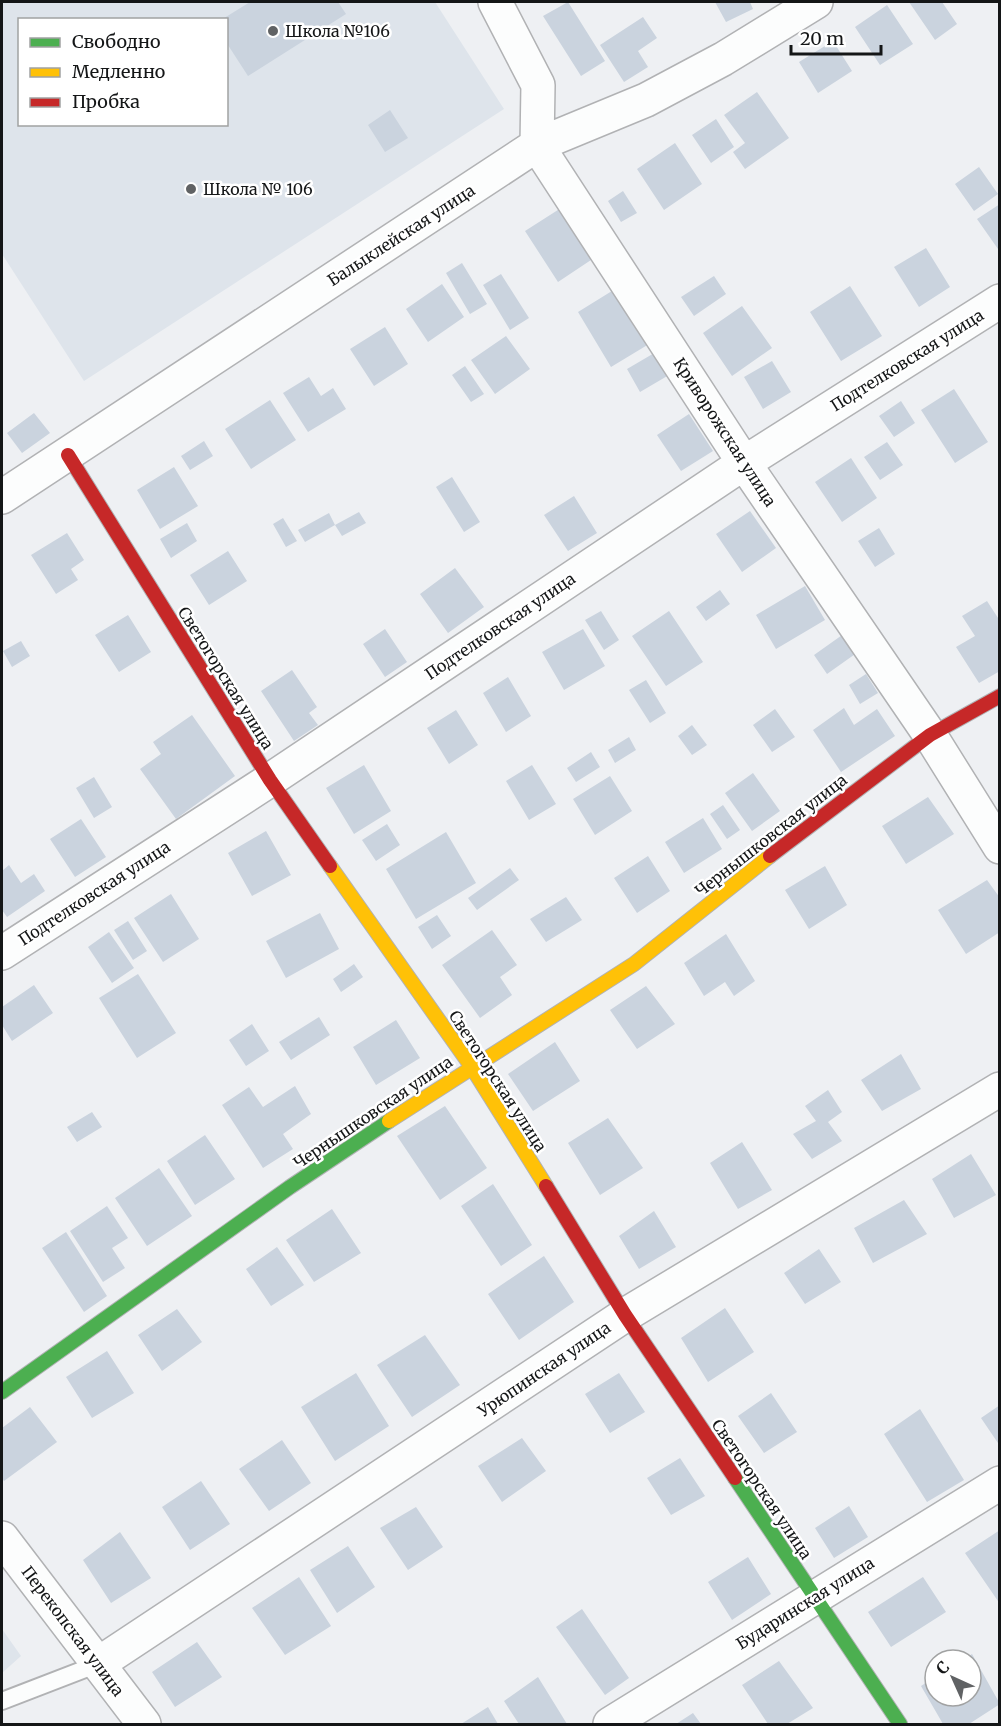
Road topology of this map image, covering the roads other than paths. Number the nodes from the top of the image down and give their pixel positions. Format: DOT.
graph roads {
  1 [pos="495,2"];
  2 [pos="816,2"];
  3 [pos="537,145"];
  4 [pos="999,301"];
  5 [pos="68,455"];
  6 [pos="744,463"];
  7 [pos="2,497"];
  8 [pos="999,696"];
  9 [pos="930,735"];
  10 [pos="270,780"];
  11 [pos="999,847"];
  12 [pos="2,953"];
  13 [pos="471,1066"];
  14 [pos="999,1089"];
  15 [pos="625,1315"];
  16 [pos="2,1392"];
  17 [pos="999,1483"];
  18 [pos="2,1538"];
  19 [pos="814,1597"];
  20 [pos="98,1664"];
  21 [pos="2,1701"];
  22 [pos="144,1725"];
  23 [pos="610,1725"];
  24 [pos="900,1725"];
  1 -- 3 [label="street"];
  2 -- 3 [label="street, Балыклейская улица"];
  3 -- 5 [label="street, Балыклейская улица"];
  3 -- 6 [label="street, Криворожская улица"];
  4 -- 6 [label="street, Подтелковская улица"];
  5 -- 7 [label="street, Балыклейская улица"];
  5 -- 10 [label="street, Светогорская улица"];
  6 -- 9 [label="street, Криворожская улица"];
  6 -- 10 [label="street, Подтелковская улица"];
  8 -- 9 [label="street, Чернышковская улица"];
  9 -- 11 [label="street, Криворожская улица"];
  9 -- 13 [label="street, Чернышковская улица"];
  10 -- 12 [label="street, Подтелковская улица"];
  10 -- 13 [label="street, Светогорская улица"];
  13 -- 15 [label="street, Светогорская улица"];
  13 -- 16 [label="street, Чернышковская улица"];
  14 -- 15 [label="street, Урюпинская улица"];
  15 -- 19 [label="street, Светогорская улица"];
  15 -- 20 [label="street, Урюпинская улица"];
  17 -- 19 [label="street, Бударинская улица"];
  18 -- 20 [label="street, Перекопская улица"];
  19 -- 23 [label="street, Бударинская улица"];
  19 -- 24 [label="street, Светогорская улица"];
  20 -- 21 [label="lane"];
  20 -- 22 [label="street, Перекопская улица"];
}
